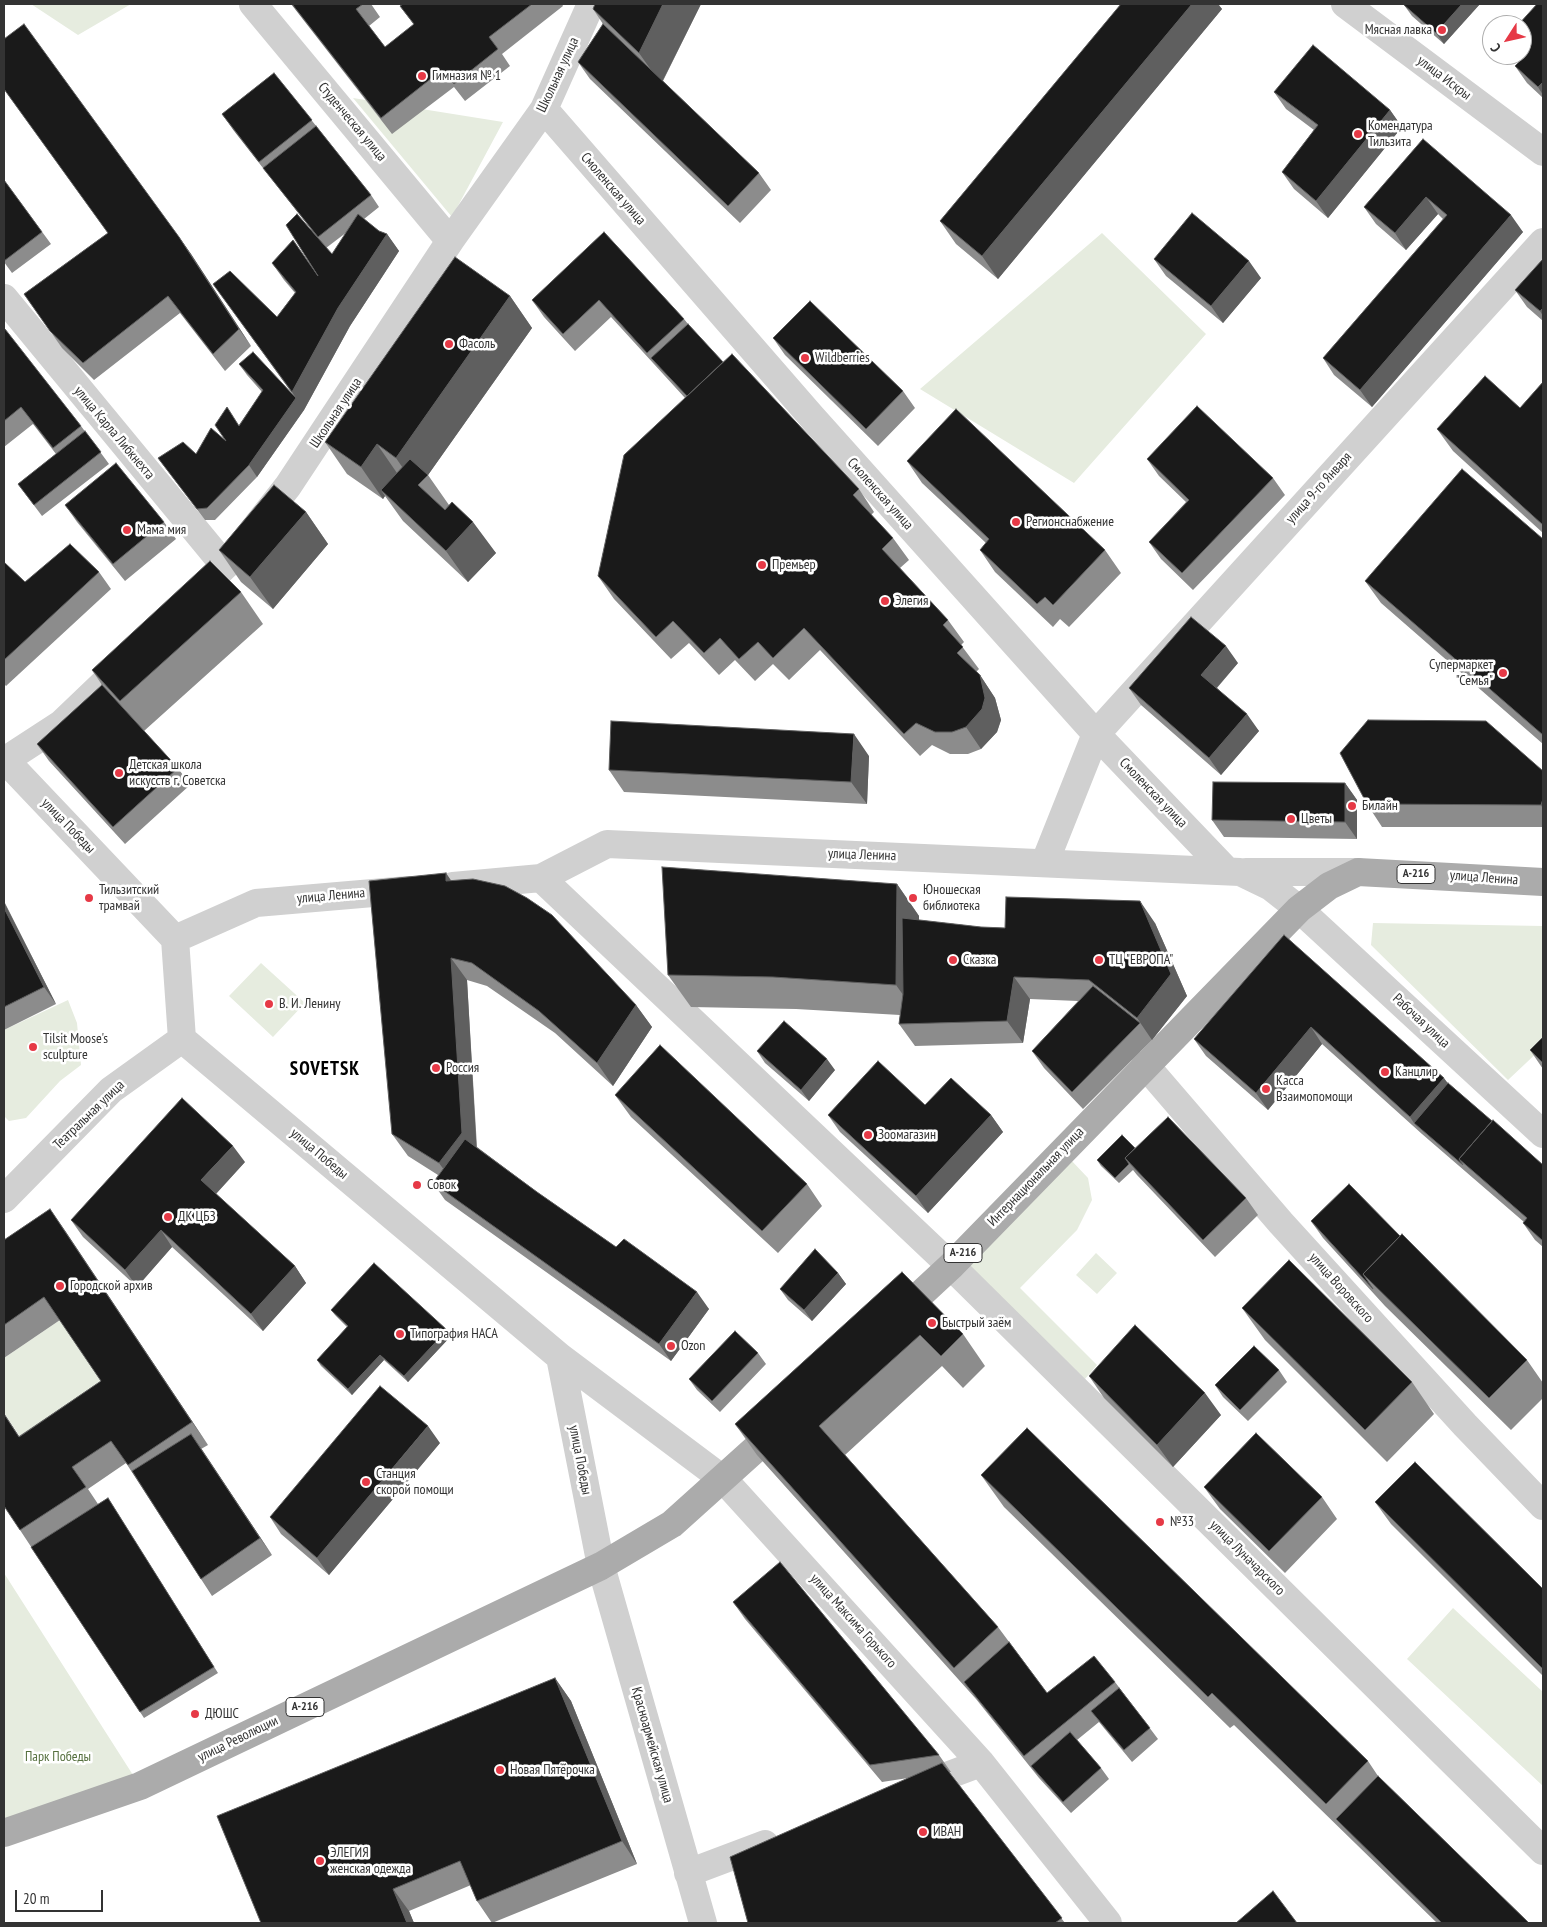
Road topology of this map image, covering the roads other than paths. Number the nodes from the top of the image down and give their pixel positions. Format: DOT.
graph roads {
  1 [pos="253,4"];
  2 [pos="591,4"];
  3 [pos="1345,4"];
  4 [pos="544,109"];
  5 [pos="1543,152"];
  6 [pos="450,241"];
  7 [pos="1543,242"];
  8 [pos="4,298"];
  9 [pos="225,566"];
  10 [pos="175,614"];
  11 [pos="147,642"];
  12 [pos="1096,734"];
  13 [pos="4,760"];
  14 [pos="1045,862"];
  15 [pos="1233,871"];
  16 [pos="1358,872"];
  17 [pos="541,878"];
  18 [pos="1543,882"];
  19 [pos="1299,908"];
  20 [pos="175,939"];
  21 [pos="182,1038"];
  22 [pos="1145,1065"];
  23 [pos="1543,1134"];
  24 [pos="4,1199"];
  25 [pos="951,1266"];
  26 [pos="880,1332"];
  27 [pos="560,1357"];
  28 [pos="802,1406"];
  29 [pos="724,1480"];
  30 [pos="1543,1506"];
  31 [pos="601,1566"];
  32 [pos="981,1763"];
  33 [pos="890,1797"];
  34 [pos="4,1833"];
  35 [pos="789,1835"];
  36 [pos="1543,1851"];
  37 [pos="688,1873"];
  38 [pos="703,1923"];
  39 [pos="1108,1923"];
  1 -- 6 [label="street, Студенческая улица"];
  2 -- 4 [label="street, Школьная улица"];
  3 -- 5 [label="street, улица Искры"];
  4 -- 6 [label="street, Школьная улица"];
  4 -- 12 [label="street, Смоленская улица"];
  6 -- 9 [label="street, Школьная улица"];
  7 -- 12 [label="street, улица 9-го Января"];
  8 -- 9 [label="street, улица Карла Либкнехта"];
  9 -- 10 [label="street, Школьная улица"];
  11 -- 13 [label="street"];
  12 -- 14 [label="street"];
  12 -- 15 [label="street, Смоленская улица"];
  13 -- 20 [label="street, улица Победы"];
  14 -- 15 [label="street, улица Ленина"];
  14 -- 17 [label="street, улица Ленина"];
  15 -- 16 [label="street"];
  15 -- 19 [label="street, улица Ленина"];
  16 -- 18 [label="main road, улица Ленина / А-216"];
  16 -- 19 [label="main road, улица Ленина / А-216"];
  17 -- 20 [label="street, улица Ленина"];
  17 -- 25 [label="street, улица Луначарского"];
  19 -- 22 [label="main road, Интернациональная улица / А-216"];
  19 -- 23 [label="street, Рабочая улица"];
  20 -- 21 [label="street"];
  21 -- 24 [label="street, Театральная улица"];
  21 -- 27 [label="street, улица Победы"];
  22 -- 25 [label="main road, Интернациональная улица / А-216"];
  22 -- 30 [label="street, улица Воровского"];
  25 -- 26 [label="main road, Интернациональная улица / А-216"];
  25 -- 36 [label="street, улица Луначарского"];
  27 -- 29 [label="street, улица Максима Горького"];
  27 -- 31 [label="street, улица Победы"];
  28 -- 29 [label="main road, А-216"];
  29 -- 31 [label="main road, А-216"];
  29 -- 32 [label="street, улица Максима Горького"];
  31 -- 34 [label="main road, улица Революции / А-216"];
  31 -- 37 [label="street, Красноармейская улица"];
  32 -- 33 [label="street"];
  32 -- 39 [label="street, улица Максима Горького"];
  35 -- 37 [label="street"];
  37 -- 38 [label="street, Красноармейская улица"];
}
